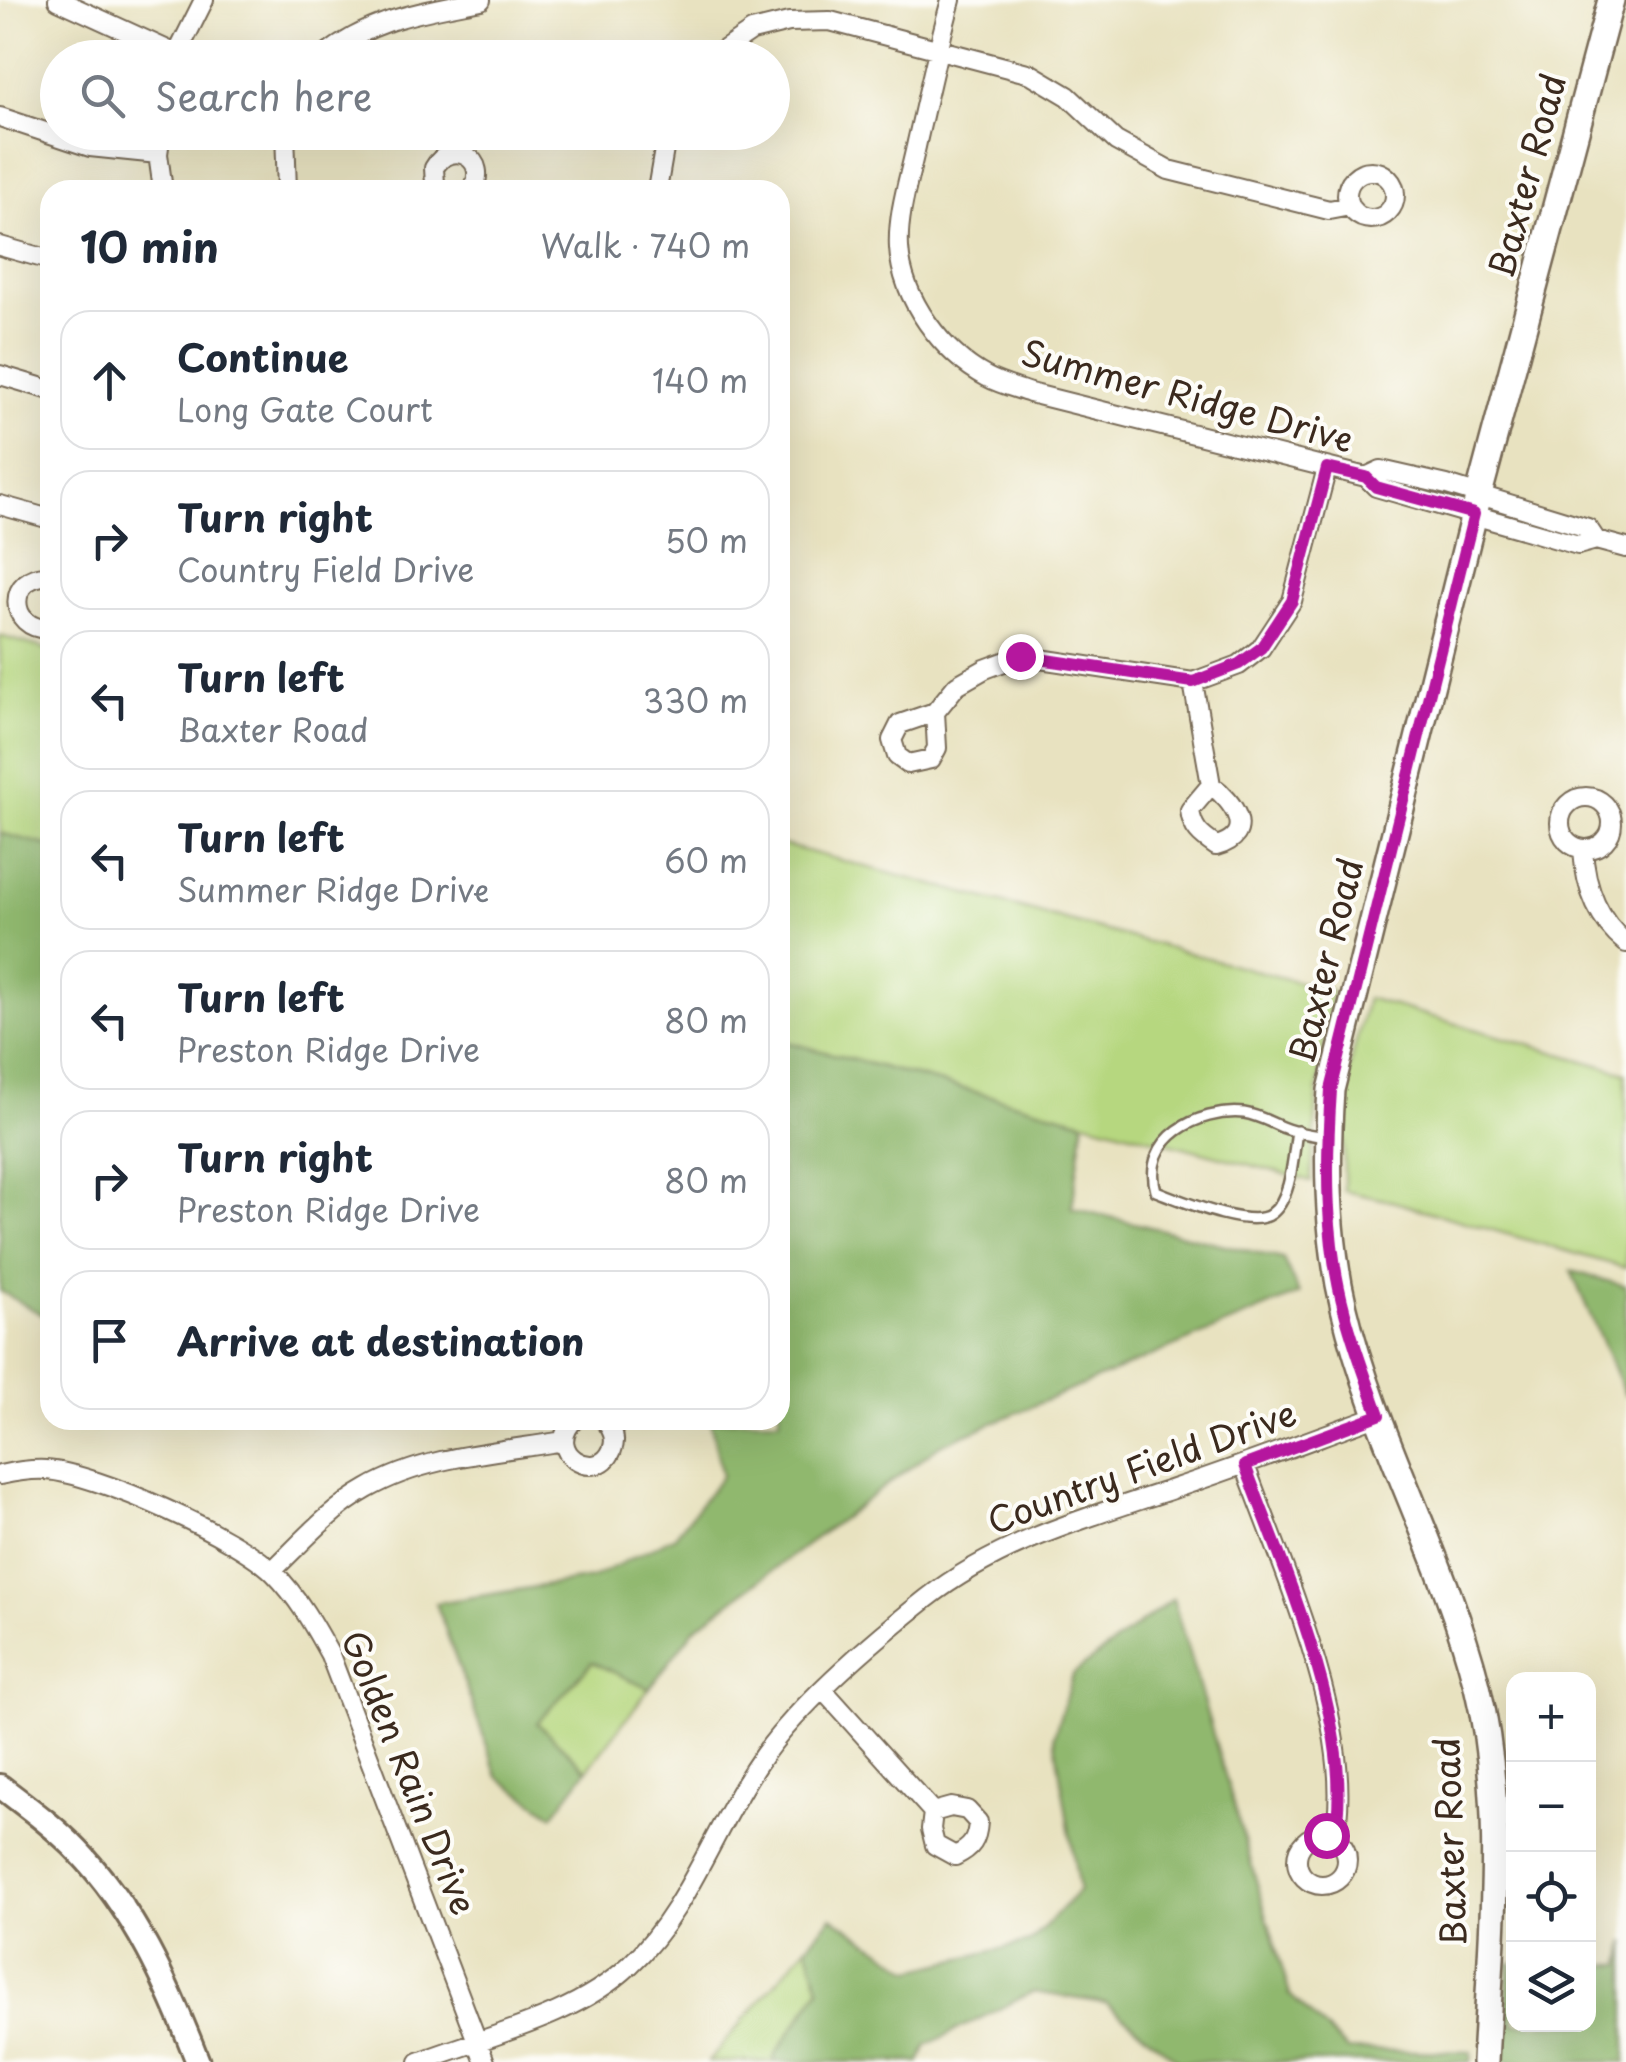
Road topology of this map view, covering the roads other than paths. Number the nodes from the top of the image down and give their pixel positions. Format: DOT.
graph roads {
  1 [pos="58,0"];
  2 [pos="204,0"];
  3 [pos="482,0"];
  4 [pos="951,0"];
  5 [pos="1611,0"];
  6 [pos="142,40"];
  7 [pos="184,40"];
  8 [pos="347,40"];
  9 [pos="740,40"];
  10 [pos="938,48"];
  11 [pos="0,117"];
  12 [pos="40,130"];
  13 [pos="119,150"];
  14 [pos="159,150"];
  15 [pos="286,150"];
  16 [pos="664,150"];
  17 [pos="158,154"];
  18 [pos="162,180"];
  19 [pos="287,180"];
  20 [pos="434,180"];
  21 [pos="476,180"];
  22 [pos="659,180"];
  23 [pos="1350,206"];
  24 [pos="0,246"];
  25 [pos="40,257"];
  26 [pos="0,375"];
  27 [pos="40,387"];
  28 [pos="1327,468"];
  29 [pos="1476,504"];
  30 [pos="0,505"];
  31 [pos="40,517"];
  32 [pos="1626,548"];
  33 [pos="40,578"];
  34 [pos="40,627"];
  35 [pos="1193,682"];
  36 [pos="936,712"];
  37 [pos="1211,785"];
  38 [pos="1584,849"];
  39 [pos="1626,943"];
  40 [pos="1297,1132"];
  41 [pos="1328,1138"];
  42 [pos="1379,1415"];
  43 [pos="567,1430"];
  44 [pos="612,1430"];
  45 [pos="564,1441"];
  46 [pos="1245,1465"];
  47 [pos="0,1474"];
  48 [pos="272,1571"];
  49 [pos="824,1691"];
  50 [pos="0,1786"];
  51 [pos="934,1812"];
  52 [pos="1334,1838"];
  53 [pos="477,2040"];
  54 [pos="198,2062"];
  55 [pos="419,2062"];
  56 [pos="485,2062"];
  57 [pos="1485,2062"];
  1 -- 6 [label="street"];
  2 -- 7 [label="street"];
  3 -- 8 [label="street"];
  4 -- 10 [label="street, Summer Ridge Drive"];
  5 -- 29 [label="main road, Baxter Road"];
  9 -- 10 [label="street"];
  10 -- 23 [label="street"];
  10 -- 28 [label="street, Summer Ridge Drive"];
  11 -- 12 [label="street"];
  13 -- 17 [label="street"];
  14 -- 17 [label="street"];
  15 -- 19 [label="street"];
  16 -- 22 [label="street"];
  17 -- 18 [label="street"];
  20 -- 21 [label="street"];
  24 -- 25 [label="street"];
  26 -- 27 [label="street"];
  28 -- 29 [label="street, Summer Ridge Drive"];
  28 -- 35 [label="street"];
  29 -- 32 [label="street, Summer Ridge Drive"];
  29 -- 41 [label="main road, Baxter Road"];
  30 -- 31 [label="street"];
  33 -- 34 [label="street"];
  35 -- 36 [label="street"];
  35 -- 37 [label="street"];
  38 -- 39 [label="street"];
  40 -- 40 [label="lane"];
  40 -- 41 [label="lane"];
  41 -- 42 [label="main road, Baxter Road"];
  42 -- 46 [label="street, Country Field Drive"];
  42 -- 57 [label="main road, Baxter Road"];
  43 -- 45 [label="street"];
  44 -- 45 [label="street"];
  45 -- 48 [label="street"];
  46 -- 49 [label="street, Country Field Drive"];
  46 -- 52 [label="street"];
  47 -- 48 [label="street, Golden Rain Drive"];
  48 -- 53 [label="street, Golden Rain Drive"];
  49 -- 51 [label="street"];
  49 -- 53 [label="street, Country Field Drive"];
  50 -- 54 [label="street"];
  53 -- 55 [label="street, Country Field Drive"];
  53 -- 56 [label="street, Golden Rain Drive"];
}
